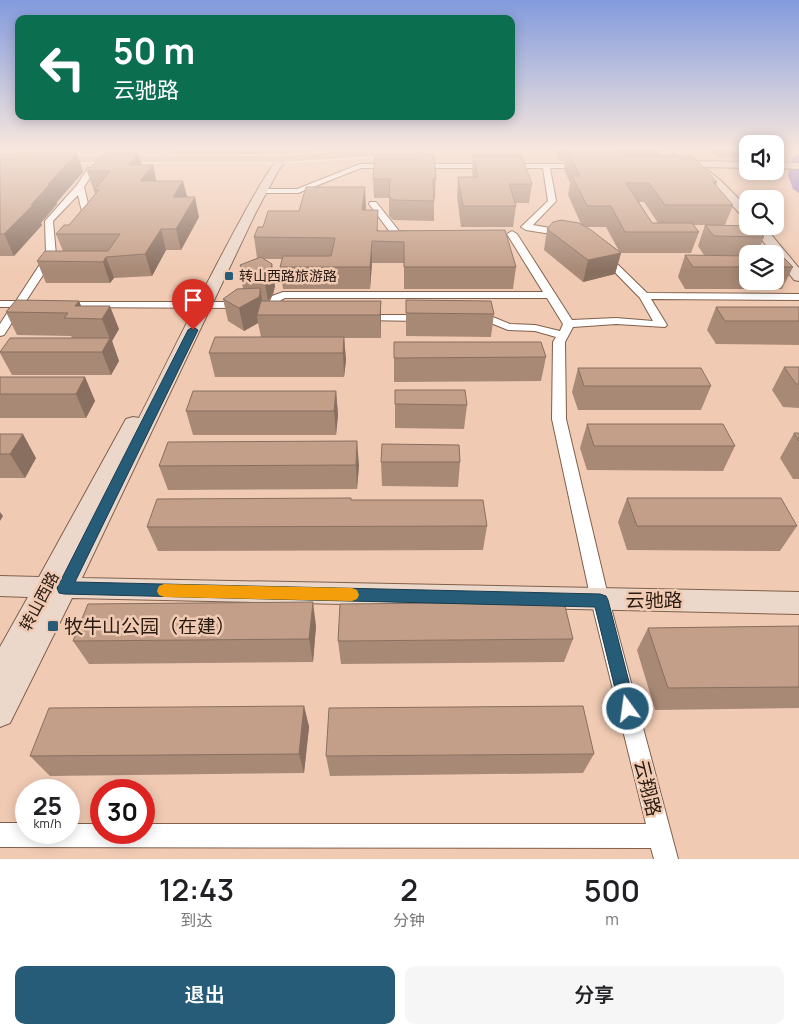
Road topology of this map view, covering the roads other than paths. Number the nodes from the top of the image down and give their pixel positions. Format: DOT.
graph roads {
  1 [pos="77,190"];
  2 [pos="81,190"];
  3 [pos="253,190"];
  4 [pos="303,190"];
  5 [pos="550,190"];
  6 [pos="725,190"];
  7 [pos="727,190"];
  8 [pos="263,191"];
  9 [pos="739,199"];
  10 [pos="373,204"];
  11 [pos="739,205"];
  12 [pos="526,227"];
  13 [pos="75,229"];
  14 [pos="416,234"];
  15 [pos="764,235"];
  16 [pos="774,235"];
  17 [pos="571,237"];
  18 [pos="63,242"];
  19 [pos="594,250"];
  20 [pos="51,255"];
  21 [pos="799,265"];
  22 [pos="799,277"];
  23 [pos="550,294"];
  24 [pos="644,296"];
  25 [pos="799,297"];
  26 [pos="0,304"];
  27 [pos="18,304"];
  28 [pos="200,305"];
  29 [pos="264,306"];
  30 [pos="292,318"];
  31 [pos="351,318"];
  32 [pos="439,318"];
  33 [pos="459,318"];
  34 [pos="566,330"];
  35 [pos="0,332"];
  36 [pos="0,586"];
  37 [pos="56,588"];
  38 [pos="600,600"];
  39 [pos="799,603"];
  40 [pos="0,674"];
  41 [pos="0,713"];
  42 [pos="0,836"];
  43 [pos="660,836"];
  44 [pos="666,859"];
  1 -- 20 [label="street"];
  2 -- 13 [label="street"];
  3 -- 28 [label="main road, 转山西路"];
  4 -- 8 [label="street"];
  5 -- 12 [label="street"];
  6 -- 11 [label="main road"];
  7 -- 9 [label="main road"];
  8 -- 28 [label="main road, 转山西路"];
  10 -- 14 [label="street"];
  12 -- 17 [label="street"];
  12 -- 23 [label="street"];
  15 -- 22 [label="main road"];
  16 -- 21 [label="main road"];
  18 -- 20 [label="street"];
  19 -- 24 [label="street"];
  20 -- 27 [label="street"];
  23 -- 29 [label="street"];
  23 -- 34 [label="street"];
  24 -- 25 [label="street"];
  24 -- 34 [label="street"];
  26 -- 27 [label="street"];
  27 -- 28 [label="street"];
  27 -- 35 [label="street"];
  28 -- 29 [label="street"];
  28 -- 37 [label="main road, 转山西路"];
  29 -- 30 [label="street"];
  31 -- 32 [label="street"];
  33 -- 34 [label="street"];
  34 -- 38 [label="street, 云翔路"];
  36 -- 37 [label="main road, 云驰路"];
  37 -- 38 [label="main road, 云驰路"];
  37 -- 40 [label="main road, 转山西路"];
  37 -- 41 [label="main road, 转山西路"];
  38 -- 39 [label="main road, 云驰路"];
  38 -- 43 [label="street, 云翔路"];
  42 -- 43 [label="street"];
  43 -- 44 [label="street, 云翔路"];
}
